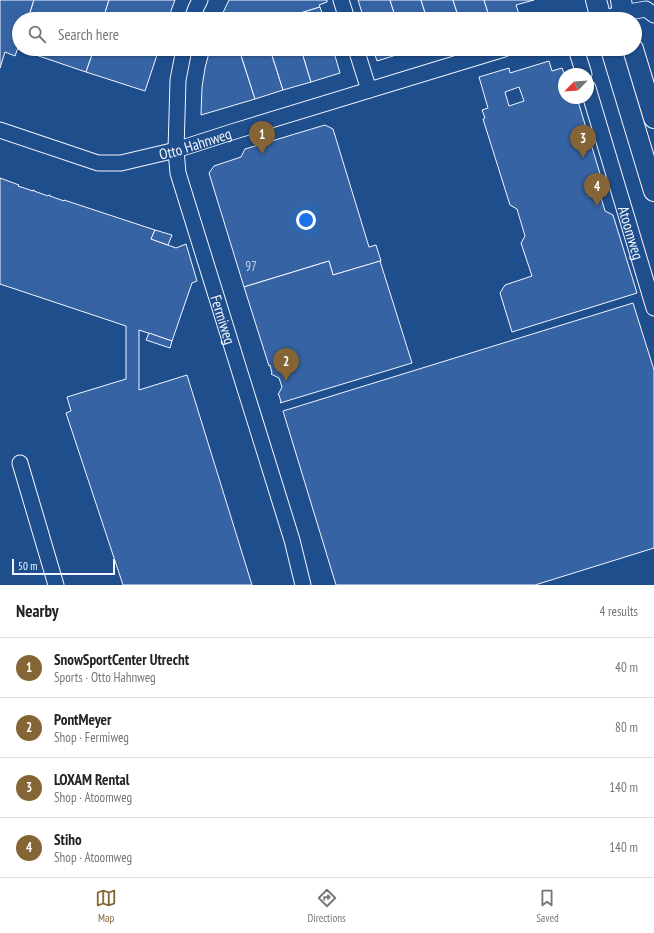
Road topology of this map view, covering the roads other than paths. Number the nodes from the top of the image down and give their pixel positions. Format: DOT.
graph roads {
  1 [pos="200,0"];
  2 [pos="341,0"];
  3 [pos="596,0"];
  4 [pos="623,11"];
  5 [pos="195,12"];
  6 [pos="345,12"];
  7 [pos="600,12"];
  8 [pos="654,15"];
  9 [pos="183,56"];
  10 [pos="358,56"];
  11 [pos="481,56"];
  12 [pos="578,56"];
  13 [pos="612,56"];
  14 [pos="636,56"];
  15 [pos="582,68"];
  16 [pos="369,90"];
  17 [pos="593,104"];
  18 [pos="654,118"];
  19 [pos="0,130"];
  20 [pos="176,150"];
  21 [pos="654,191"];
  22 [pos="654,308"];
  23 [pos="20,463"];
  24 [pos="56,585"];
  25 [pos="303,585"];
  1 -- 5 [label="street"];
  2 -- 6 [label="street"];
  3 -- 7 [label="main road"];
  4 -- 8 [label="street"];
  9 -- 20 [label="street, Fermiweg"];
  10 -- 16 [label="street"];
  11 -- 16 [label="street, Otto Hahnweg"];
  12 -- 15 [label="street"];
  13 -- 21 [label="main road"];
  14 -- 18 [label="main road"];
  16 -- 20 [label="street, Otto Hahnweg"];
  17 -- 22 [label="street, Atoomweg"];
  19 -- 20 [label="street, Otto Hahnweg"];
  20 -- 25 [label="street, Fermiweg"];
  23 -- 24 [label="street"];
}
